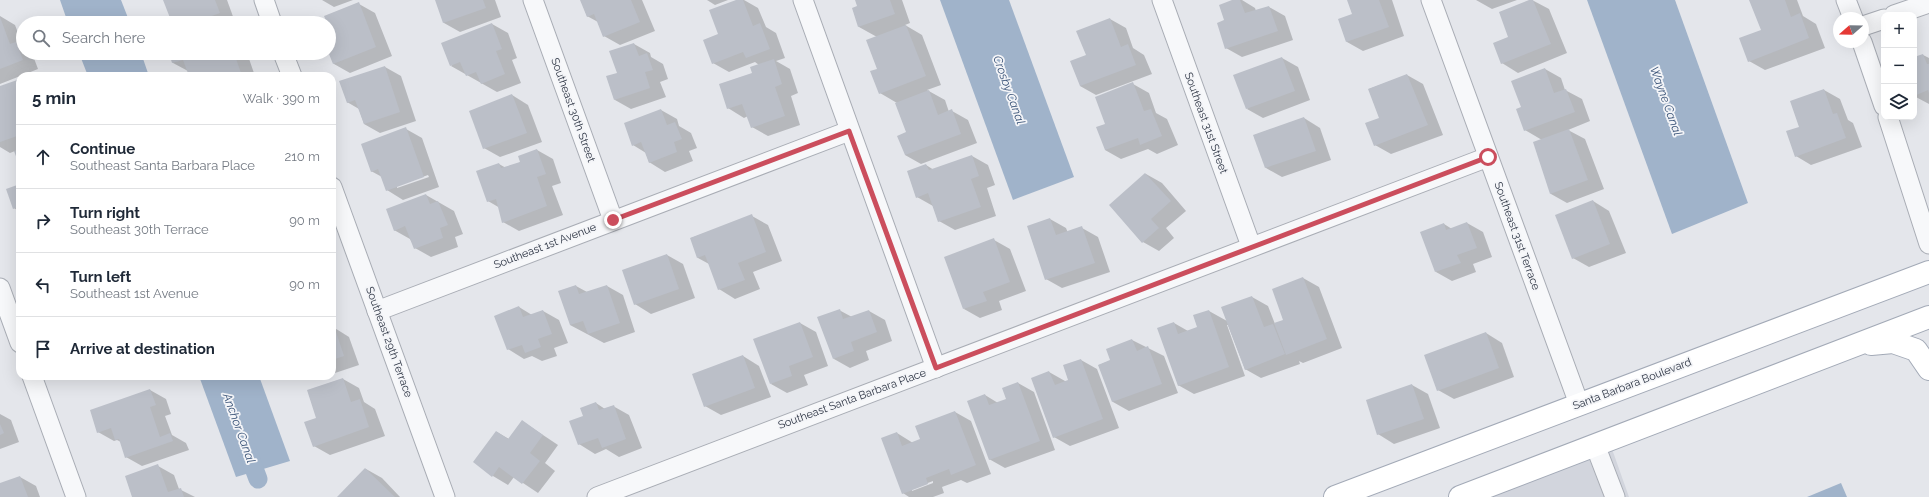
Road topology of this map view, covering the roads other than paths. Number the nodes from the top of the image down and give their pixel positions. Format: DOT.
graph roads {
  1 [pos="264,0"];
  2 [pos="533,0"];
  3 [pos="803,0"];
  4 [pos="1162,0"];
  5 [pos="1431,0"];
  6 [pos="1846,0"];
  7 [pos="1929,2"];
  8 [pos="1851,12"];
  9 [pos="1902,12"];
  10 [pos="270,16"];
  11 [pos="1881,20"];
  12 [pos="1869,24"];
  13 [pos="1864,48"];
  14 [pos="286,60"];
  15 [pos="290,72"];
  16 [pos="1881,97"];
  17 [pos="1889,120"];
  18 [pos="849,131"];
  19 [pos="1488,157"];
  20 [pos="336,198"];
  21 [pos="613,220"];
  22 [pos="1929,244"];
  23 [pos="1251,246"];
  24 [pos="1929,272"];
  25 [pos="0,288"];
  26 [pos="377,310"];
  27 [pos="1929,317"];
  28 [pos="16,332"];
  29 [pos="1854,346"];
  30 [pos="936,368"];
  31 [pos="1929,370"];
  32 [pos="33,380"];
  33 [pos="1579,404"];
  34 [pos="1595,445"];
  35 [pos="76,497"];
  36 [pos="445,497"];
  37 [pos="597,497"];
  38 [pos="1336,497"];
  39 [pos="1460,497"];
  40 [pos="1614,497"];
  1 -- 10 [label="street"];
  2 -- 21 [label="street, Southeast 30th Street"];
  3 -- 18 [label="street"];
  4 -- 23 [label="street, Southeast 31st Street"];
  5 -- 19 [label="street, Southeast 31st Terrace"];
  6 -- 8 [label="street"];
  7 -- 9 [label="street"];
  11 -- 12 [label="street"];
  13 -- 16 [label="street"];
  14 -- 15 [label="street"];
  17 -- 22 [label="street"];
  18 -- 21 [label="street, Southeast 1st Avenue"];
  18 -- 30 [label="street"];
  19 -- 23 [label="street, Southeast Santa Barbara Place"];
  19 -- 33 [label="street, Southeast 31st Terrace"];
  20 -- 26 [label="street, Southeast 29th Terrace"];
  21 -- 26 [label="street, Southeast 1st Avenue"];
  23 -- 30 [label="street, Southeast Santa Barbara Place"];
  24 -- 33 [label="main road, Santa Barbara Boulevard"];
  25 -- 28 [label="street"];
  26 -- 36 [label="street, Southeast 29th Terrace"];
  27 -- 29 [label="main road"];
  29 -- 31 [label="main road"];
  29 -- 34 [label="main road"];
  30 -- 37 [label="street, Southeast Santa Barbara Place"];
  32 -- 35 [label="street"];
  33 -- 38 [label="main road, Santa Barbara Boulevard"];
  34 -- 39 [label="main road"];
  34 -- 40 [label="street"];
}
